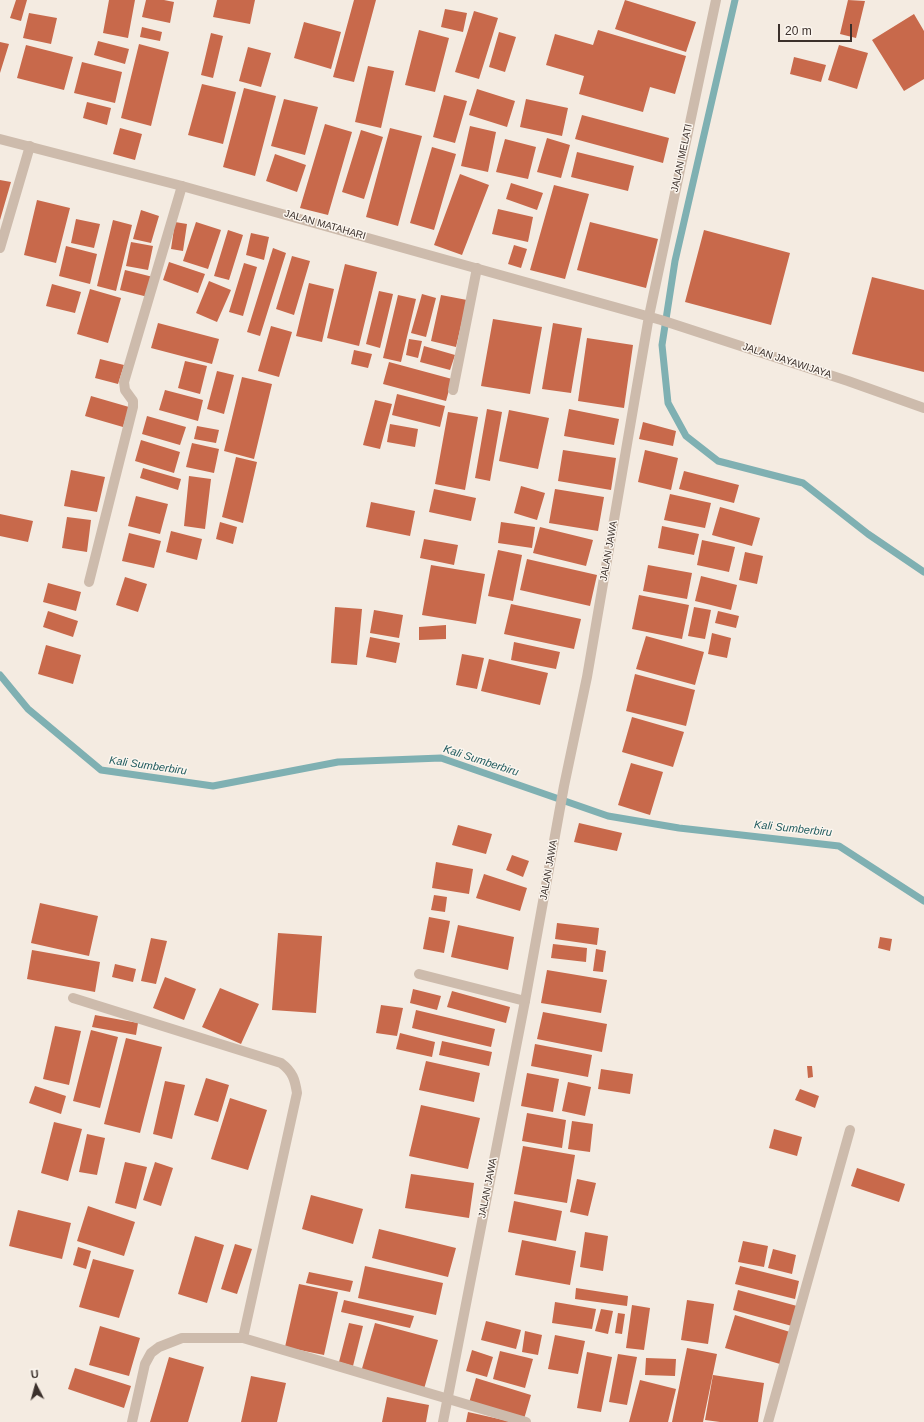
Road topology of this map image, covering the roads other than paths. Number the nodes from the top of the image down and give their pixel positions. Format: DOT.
graph roads {
  1 [pos="716,0"];
  2 [pos="0,139"];
  3 [pos="30,146"];
  4 [pos="182,186"];
  5 [pos="0,248"];
  6 [pos="477,268"];
  7 [pos="649,316"];
  8 [pos="453,390"];
  9 [pos="924,408"];
  10 [pos="89,582"];
  11 [pos="419,974"];
  12 [pos="73,998"];
  13 [pos="525,1001"];
  14 [pos="850,1130"];
  15 [pos="243,1338"];
  16 [pos="447,1399"];
  17 [pos="132,1422"];
  18 [pos="442,1422"];
  19 [pos="526,1422"];
  20 [pos="768,1422"];
  1 -- 7 [label="street, JALAN MELATI"];
  2 -- 3 [label="street, JALAN MATAHARI"];
  3 -- 4 [label="street, JALAN MATAHARI"];
  3 -- 5 [label="street"];
  4 -- 6 [label="street, JALAN MATAHARI"];
  4 -- 10 [label="street"];
  6 -- 7 [label="street, JALAN MATAHARI"];
  6 -- 8 [label="street"];
  7 -- 9 [label="street, JALAN JAYAWIJAYA"];
  7 -- 13 [label="street, JALAN JAWA"];
  11 -- 13 [label="street"];
  12 -- 15 [label="street"];
  13 -- 16 [label="street, JALAN JAWA"];
  14 -- 20 [label="street"];
  15 -- 16 [label="street"];
  15 -- 17 [label="street"];
  16 -- 18 [label="street, JALAN JAWA"];
  16 -- 19 [label="street"];
}
